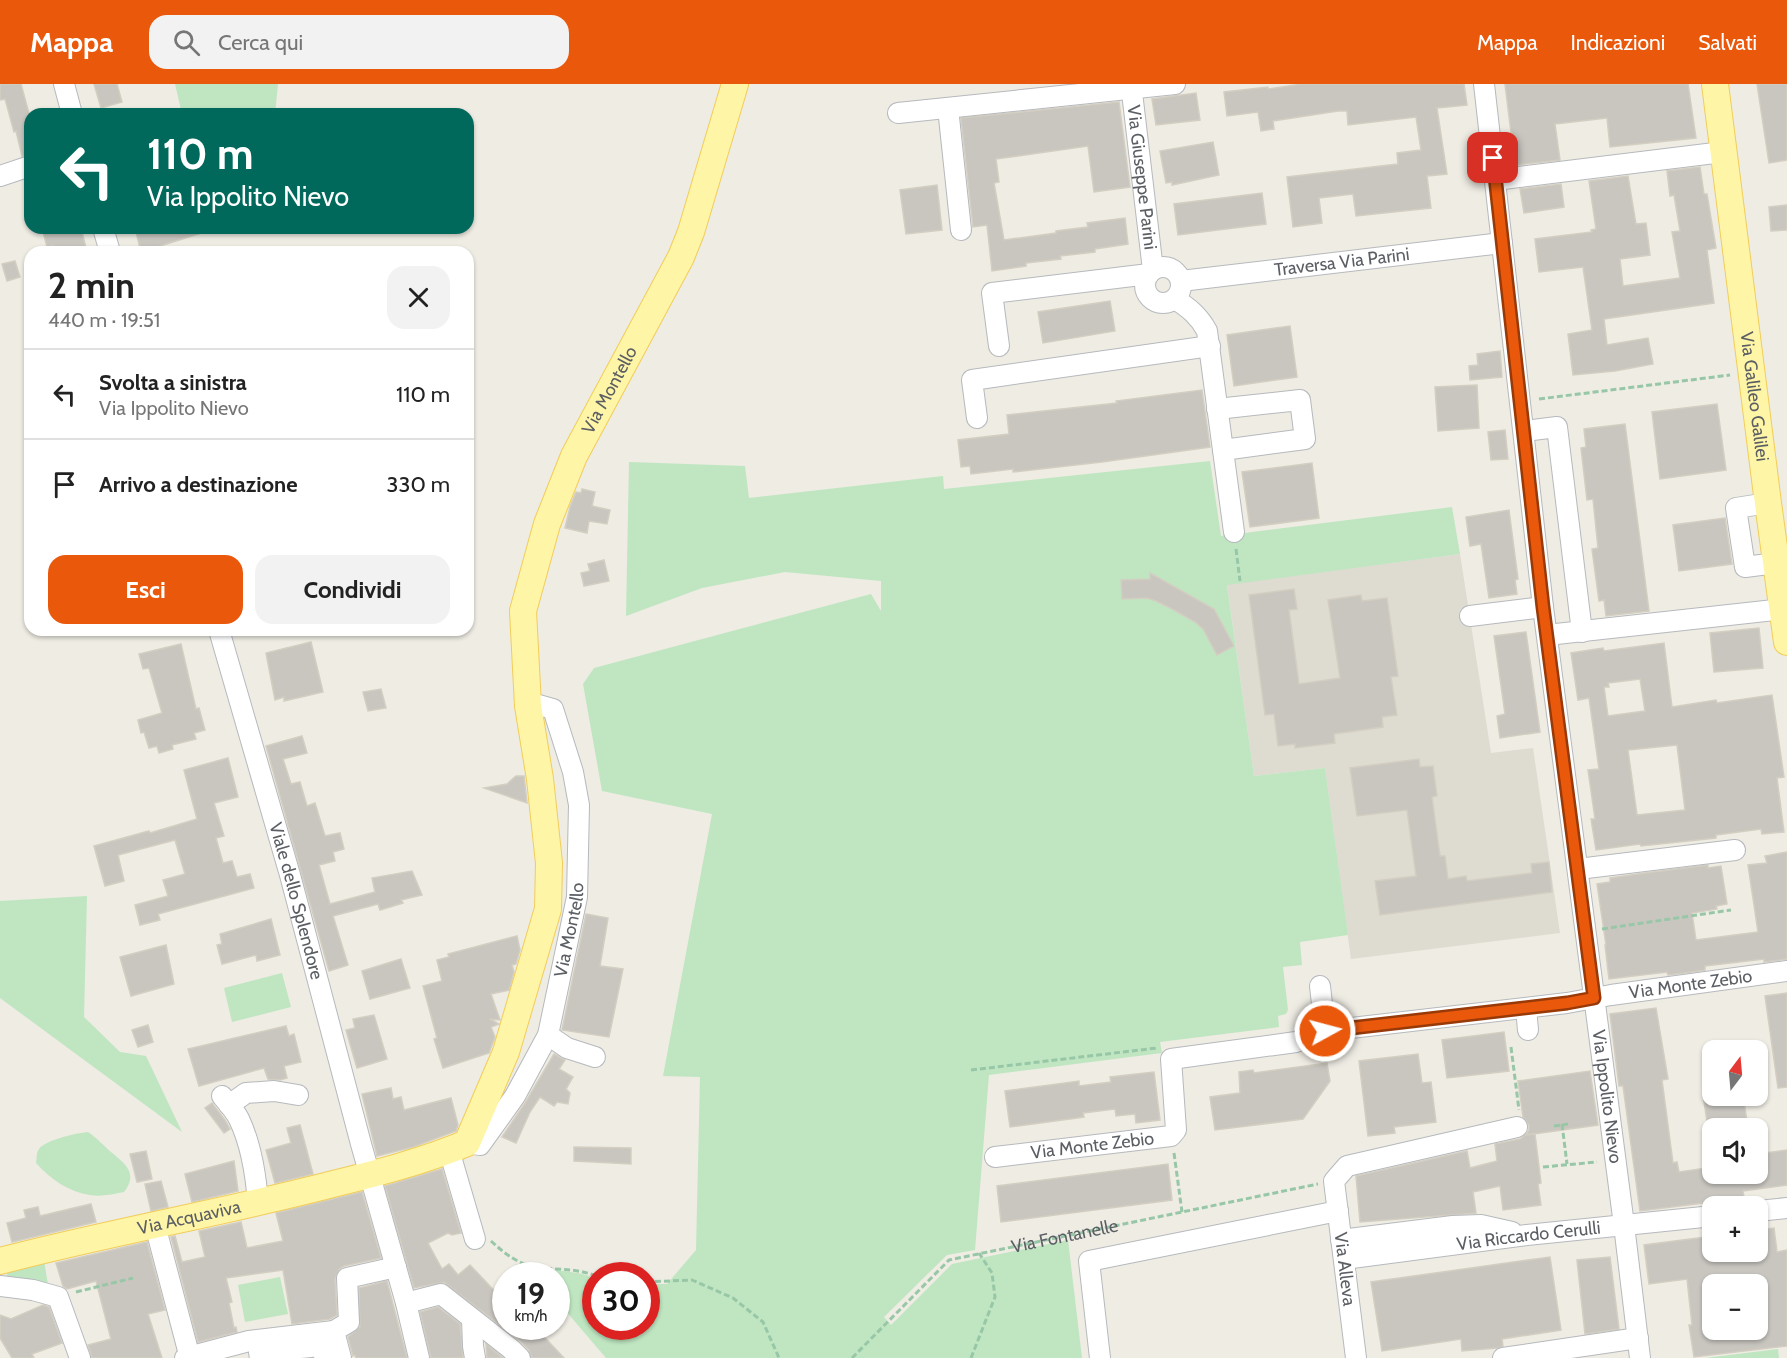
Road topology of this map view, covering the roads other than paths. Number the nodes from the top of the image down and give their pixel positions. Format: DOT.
graph roads {
  1 [pos="64,84"];
  2 [pos="735,84"];
  3 [pos="1175,84"];
  4 [pos="1484,84"];
  5 [pos="1715,84"];
  6 [pos="1132,86"];
  7 [pos="70,108"];
  8 [pos="948,108"];
  9 [pos="898,113"];
  10 [pos="1723,152"];
  11 [pos="24,168"];
  12 [pos="0,176"];
  13 [pos="1495,180"];
  14 [pos="961,230"];
  15 [pos="1502,243"];
  16 [pos="1151,272"];
  17 [pos="1178,290"];
  18 [pos="999,346"];
  19 [pos="1210,346"];
  20 [pos="1217,410"];
  21 [pos="976,418"];
  22 [pos="1524,431"];
  23 [pos="1223,450"];
  24 [pos="1234,532"];
  25 [pos="1543,607"];
  26 [pos="1763,611"];
  27 [pos="1470,616"];
  28 [pos="1582,632"];
  29 [pos="1547,635"];
  30 [pos="221,636"];
  31 [pos="1787,642"];
  32 [pos="528,706"];
  33 [pos="1735,850"];
  34 [pos="1578,869"];
  35 [pos="1787,971"];
  36 [pos="1320,986"];
  37 [pos="1594,998"];
  38 [pos="1526,1008"];
  39 [pos="1528,1030"];
  40 [pos="1325,1031"];
  41 [pos="548,1035"];
  42 [pos="595,1057"];
  43 [pos="298,1095"];
  44 [pos="1519,1122"];
  45 [pos="458,1146"];
  46 [pos="995,1157"];
  47 [pos="370,1174"];
  48 [pos="258,1203"];
  49 [pos="1787,1208"];
  50 [pos="1768,1210"];
  51 [pos="1338,1211"];
  52 [pos="1702,1217"];
  53 [pos="155,1225"];
  54 [pos="1624,1225"];
  55 [pos="475,1239"];
  56 [pos="1342,1250"];
  57 [pos="3,1263"];
  58 [pos="396,1267"];
  59 [pos="0,1286"];
  60 [pos="406,1302"];
  61 [pos="472,1319"];
  62 [pos="334,1331"];
  63 [pos="1638,1338"];
  64 [pos="1100,1346"];
  65 [pos="251,1350"];
  66 [pos="80,1358"];
  67 [pos="188,1358"];
  68 [pos="260,1358"];
  69 [pos="325,1358"];
  70 [pos="341,1358"];
  71 [pos="419,1358"];
  72 [pos="475,1358"];
  73 [pos="520,1358"];
  74 [pos="1356,1358"];
  75 [pos="1503,1358"];
  76 [pos="1640,1358"];
  1 -- 7 [label="street"];
  2 -- 32 [label="main road, Via Montello"];
  3 -- 6 [label="street"];
  4 -- 13 [label="street, Via Ippolito Nievo"];
  5 -- 10 [label="main road, Via Galileo Galilei"];
  6 -- 8 [label="street"];
  6 -- 16 [label="street, Via Giuseppe Parini"];
  8 -- 9 [label="street"];
  8 -- 14 [label="street"];
  10 -- 13 [label="street"];
  10 -- 26 [label="main road, Via Galileo Galilei"];
  11 -- 12 [label="street"];
  13 -- 15 [label="street, Via Ippolito Nievo"];
  15 -- 17 [label="street, Traversa Via Parini"];
  15 -- 22 [label="street, Via Ippolito Nievo"];
  16 -- 17 [label="street"];
  16 -- 17 [label="street"];
  16 -- 18 [label="street"];
  17 -- 19 [label="street"];
  19 -- 20 [label="street"];
  19 -- 21 [label="street"];
  20 -- 23 [label="street"];
  20 -- 23 [label="street"];
  22 -- 25 [label="street, Via Ippolito Nievo"];
  22 -- 28 [label="street"];
  23 -- 24 [label="street"];
  25 -- 27 [label="street"];
  25 -- 29 [label="street, Via Ippolito Nievo"];
  26 -- 28 [label="street"];
  26 -- 31 [label="main road, Via Galileo Galilei"];
  28 -- 29 [label="street"];
  29 -- 34 [label="street, Via Ippolito Nievo"];
  30 -- 47 [label="street, Viale dello Splendore"];
  32 -- 41 [label="street, Via Montello"];
  32 -- 45 [label="main road, Via Montello"];
  33 -- 34 [label="street"];
  34 -- 37 [label="street, Via Ippolito Nievo"];
  35 -- 37 [label="street, Via Monte Zebio"];
  36 -- 40 [label="street"];
  37 -- 38 [label="street, Via Monte Zebio"];
  37 -- 54 [label="street, Via Ippolito Nievo"];
  38 -- 39 [label="street"];
  38 -- 40 [label="street, Via Monte Zebio"];
  40 -- 46 [label="street, Via Monte Zebio"];
  41 -- 42 [label="street"];
  41 -- 45 [label="street, Via Montello"];
  43 -- 48 [label="street"];
  44 -- 51 [label="street, Via Alleva"];
  45 -- 47 [label="main road, Via Montello"];
  45 -- 55 [label="street"];
  47 -- 48 [label="main road, Via Acquaviva"];
  47 -- 58 [label="street, Viale dello Splendore"];
  48 -- 53 [label="main road, Via Acquaviva"];
  49 -- 50 [label="street"];
  51 -- 56 [label="street, Via Alleva"];
  51 -- 64 [label="street"];
  52 -- 54 [label="street, Via Riccardo Cerulli"];
  53 -- 57 [label="main road, Via Acquaviva"];
  53 -- 67 [label="street"];
  54 -- 56 [label="street, Via Riccardo Cerulli"];
  54 -- 63 [label="street, Via Ippolito Nievo"];
  56 -- 74 [label="street, Via Alleva"];
  58 -- 60 [label="street, Viale dello Splendore"];
  58 -- 62 [label="street"];
  59 -- 66 [label="street"];
  60 -- 61 [label="street"];
  60 -- 71 [label="street, Viale dello Splendore"];
  61 -- 72 [label="street"];
  61 -- 73 [label="street"];
  62 -- 65 [label="street"];
  62 -- 70 [label="street"];
  63 -- 75 [label="street"];
  63 -- 76 [label="street, Via Ippolito Nievo"];
  65 -- 67 [label="street"];
  68 -- 69 [label="street"];
}
